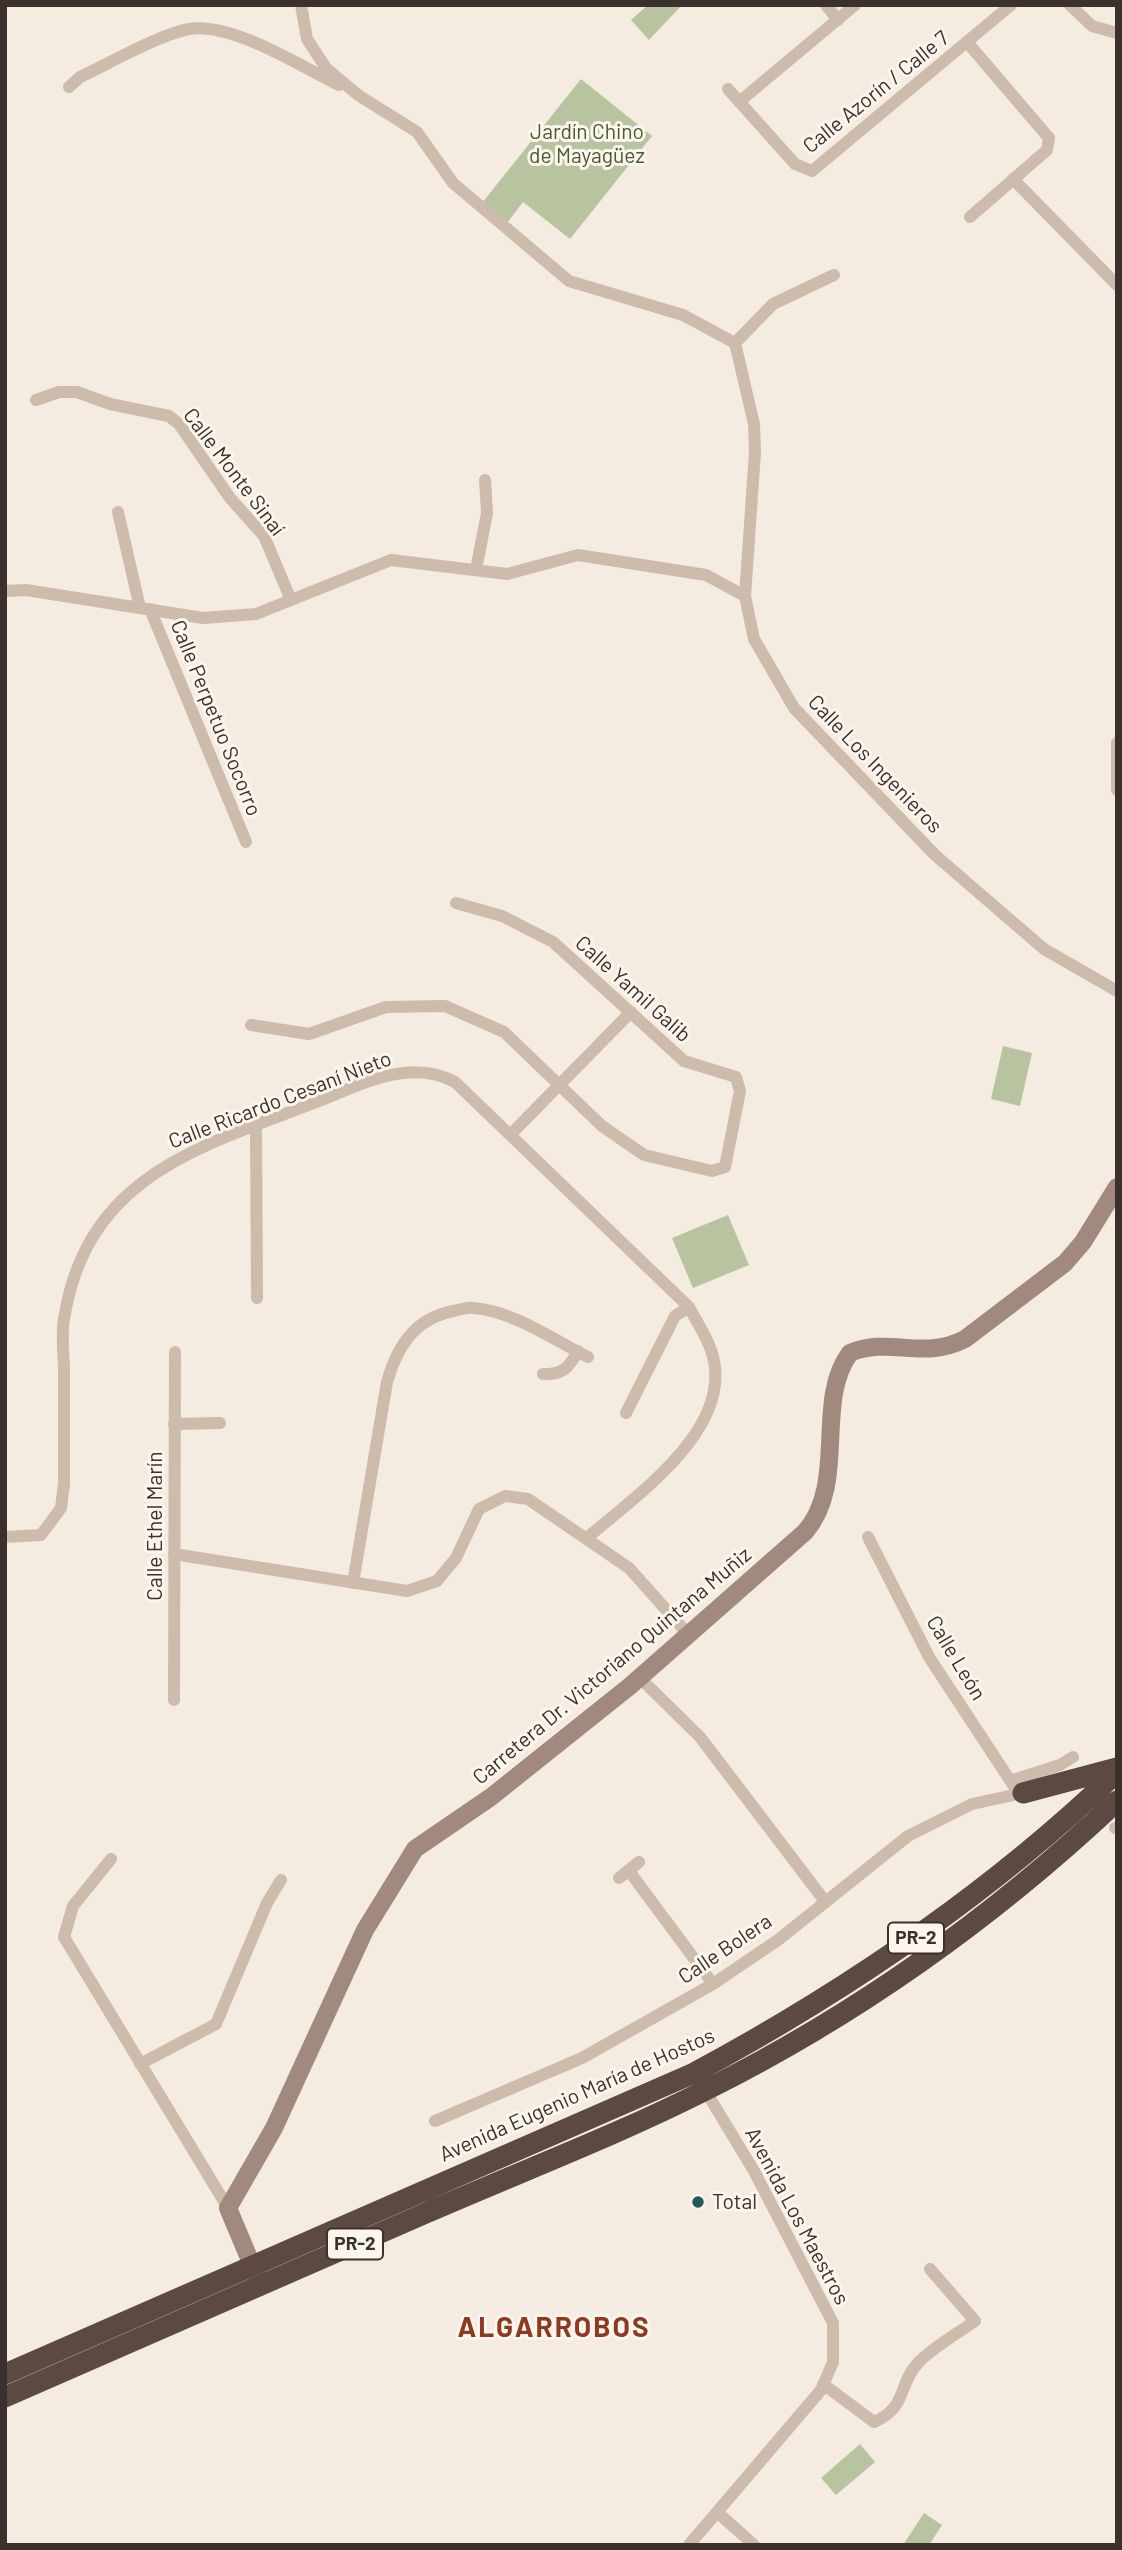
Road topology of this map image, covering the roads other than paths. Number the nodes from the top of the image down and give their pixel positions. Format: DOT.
graph roads {
  1 [pos="301,5"];
  2 [pos="826,5"];
  3 [pos="855,5"];
  4 [pos="1010,5"];
  5 [pos="1070,5"];
  6 [pos="838,19"];
  7 [pos="1117,33"];
  8 [pos="967,42"];
  9 [pos="69,87"];
  10 [pos="728,89"];
  11 [pos="358,95"];
  12 [pos="740,102"];
  13 [pos="1013,180"];
  14 [pos="970,217"];
  15 [pos="834,275"];
  16 [pos="1117,285"];
  17 [pos="735,343"];
  18 [pos="36,400"];
  19 [pos="485,480"];
  20 [pos="118,512"];
  21 [pos="476,570"];
  22 [pos="5,591"];
  23 [pos="745,596"];
  24 [pos="291,600"];
  25 [pos="145,609"];
  26 [pos="1117,743"];
  27 [pos="1117,790"];
  28 [pos="246,842"];
  29 [pos="456,903"];
  30 [pos="1117,991"];
  31 [pos="631,1012"];
  32 [pos="256,1026"];
  33 [pos="560,1084"];
  34 [pos="256,1125"];
  35 [pos="511,1134"];
  36 [pos="1117,1187"];
  37 [pos="257,1298"];
  38 [pos="689,1307"];
  39 [pos="175,1352"];
  40 [pos="543,1374"];
  41 [pos="633,1401"];
  42 [pos="648,1403"];
  43 [pos="626,1413"];
  44 [pos="220,1423"];
  45 [pos="174,1424"];
  46 [pos="5,1537"];
  47 [pos="868,1537"];
  48 [pos="587,1538"];
  49 [pos="174,1554"];
  50 [pos="353,1583"];
  51 [pos="687,1633"];
  52 [pos="639,1678"];
  53 [pos="174,1700"];
  54 [pos="1073,1757"];
  55 [pos="1117,1770"];
  56 [pos="1018,1789"];
  57 [pos="1117,1801"];
  58 [pos="1065,1820"];
  59 [pos="1116,1823"];
  60 [pos="111,1859"];
  61 [pos="629,1870"];
  62 [pos="1035,1875"];
  63 [pos="281,1880"];
  64 [pos="824,1900"];
  65 [pos="713,1984"];
  66 [pos="140,2064"];
  67 [pos="700,2082"];
  68 [pos="435,2121"];
  69 [pos="228,2208"];
  70 [pos="252,2266"];
  71 [pos="930,2269"];
  72 [pos="261,2286"];
  73 [pos="5,2374"];
  74 [pos="823,2384"];
  75 [pos="5,2396"];
  76 [pos="717,2512"];
  77 [pos="689,2545"];
  78 [pos="754,2545"];
  1 -- 11 [label="street"];
  2 -- 6 [label="street"];
  3 -- 6 [label="street"];
  4 -- 8 [label="street, Calle Azorín / Calle 7"];
  5 -- 7 [label="street"];
  6 -- 12 [label="street"];
  8 -- 12 [label="street, Calle Azorín / Calle 7"];
  8 -- 13 [label="street"];
  9 -- 11 [label="street"];
  10 -- 12 [label="street, Calle Azorín / Calle 7"];
  11 -- 17 [label="street"];
  13 -- 14 [label="street"];
  13 -- 16 [label="street"];
  15 -- 17 [label="street"];
  17 -- 23 [label="street, Calle Los Ingenieros"];
  18 -- 24 [label="street, Calle Monte Sinaí"];
  19 -- 21 [label="street"];
  20 -- 25 [label="street, Calle Perpetuo Socorro"];
  21 -- 23 [label="street"];
  21 -- 24 [label="street"];
  22 -- 25 [label="street"];
  23 -- 30 [label="street, Calle Los Ingenieros"];
  24 -- 25 [label="street"];
  25 -- 28 [label="street, Calle Perpetuo Socorro"];
  26 -- 27 [label="street"];
  29 -- 31 [label="street, Calle Yamil Galib"];
  31 -- 33 [label="street"];
  31 -- 33 [label="street, Calle Yamil Galib"];
  32 -- 33 [label="street"];
  33 -- 35 [label="street"];
  34 -- 35 [label="street, Calle Ricardo Cesaní Nieto"];
  34 -- 37 [label="street"];
  34 -- 46 [label="street, Calle Ricardo Cesaní Nieto"];
  35 -- 38 [label="street, Calle Ricardo Cesaní Nieto"];
  36 -- 51 [label="street, Carretera Dr. Victoriano Quintana Muñiz"];
  38 -- 41 [label="street"];
  38 -- 48 [label="street, Calle Ricardo Cesaní Nieto"];
  39 -- 45 [label="street, Calle Ethel Marín"];
  40 -- 50 [label="street"];
  41 -- 42 [label="street"];
  41 -- 43 [label="street"];
  44 -- 45 [label="street"];
  45 -- 49 [label="street, Calle Ethel Marín"];
  47 -- 56 [label="street, Calle León"];
  48 -- 50 [label="street"];
  48 -- 51 [label="street"];
  49 -- 50 [label="street"];
  49 -- 53 [label="street, Calle Ethel Marín"];
  51 -- 52 [label="street, Carretera Dr. Victoriano Quintana Muñiz"];
  52 -- 64 [label="street"];
  52 -- 69 [label="street, Carretera Dr. Victoriano Quintana Muñiz"];
  54 -- 56 [label="street, Calle Bolera"];
  55 -- 56 [label="highway"];
  55 -- 58 [label="highway, Avenida Eugenio María de Hostos / PR-2"];
  56 -- 58 [label="highway"];
  56 -- 64 [label="street, Calle Bolera"];
  57 -- 62 [label="highway, Avenida Eugenio María de Hostos / PR-2"];
  58 -- 67 [label="highway, Avenida Eugenio María de Hostos / PR-2"];
  59 -- 62 [label="highway"];
  60 -- 66 [label="street"];
  61 -- 65 [label="street"];
  62 -- 67 [label="highway, Avenida Eugenio María de Hostos / PR-2"];
  63 -- 66 [label="street"];
  64 -- 65 [label="street, Calle Bolera"];
  65 -- 68 [label="street, Calle Bolera"];
  66 -- 69 [label="street"];
  67 -- 70 [label="highway, Avenida Eugenio María de Hostos / PR-2"];
  67 -- 72 [label="highway, Avenida Eugenio María de Hostos / PR-2"];
  67 -- 74 [label="street, Avenida Los Maestros"];
  69 -- 70 [label="street"];
  70 -- 72 [label="street"];
  70 -- 73 [label="highway, Avenida Eugenio María de Hostos / PR-2"];
  71 -- 74 [label="street"];
  72 -- 75 [label="highway, Avenida Eugenio María de Hostos / PR-2"];
  74 -- 76 [label="street, Avenida Los Maestros"];
  76 -- 77 [label="street, Avenida Los Maestros"];
  76 -- 78 [label="street"];
}
